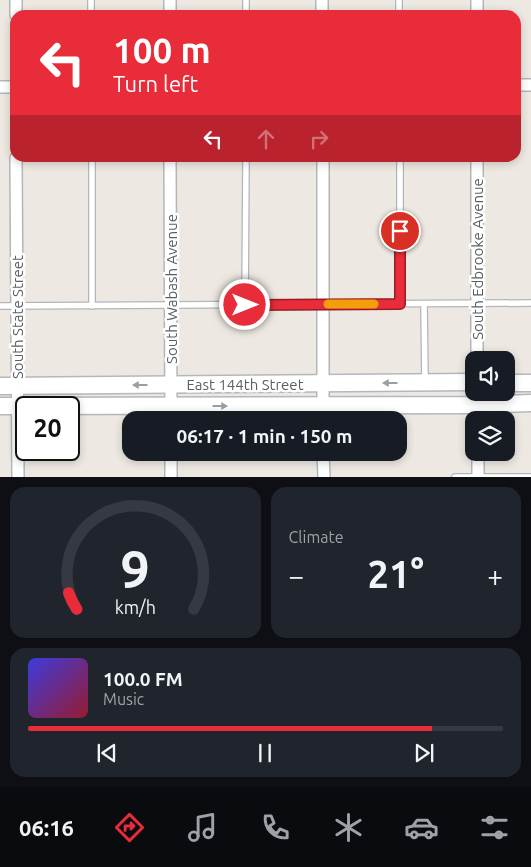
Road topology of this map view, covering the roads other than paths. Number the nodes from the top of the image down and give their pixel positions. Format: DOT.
graph roads {
  1 [pos="16,162"];
  2 [pos="92,162"];
  3 [pos="170,162"];
  4 [pos="246,162"];
  5 [pos="323,162"];
  6 [pos="400,162"];
  7 [pos="477,162"];
  8 [pos="477,303"];
  9 [pos="531,303"];
  10 [pos="323,304"];
  11 [pos="400,304"];
  12 [pos="424,304"];
  13 [pos="171,305"];
  14 [pos="245,305"];
  15 [pos="0,306"];
  16 [pos="17,306"];
  17 [pos="92,306"];
  18 [pos="477,351"];
  19 [pos="465,382"];
  20 [pos="425,383"];
  21 [pos="515,383"];
  22 [pos="531,383"];
  23 [pos="171,384"];
  24 [pos="323,384"];
  25 [pos="0,386"];
  26 [pos="17,386"];
  27 [pos="17,396"];
  28 [pos="531,403"];
  29 [pos="0,406"];
  30 [pos="15,406"];
  31 [pos="478,406"];
  32 [pos="80,409"];
  33 [pos="127,411"];
  34 [pos="171,411"];
  35 [pos="323,411"];
  36 [pos="367,411"];
  37 [pos="18,461"];
  38 [pos="171,461"];
  39 [pos="324,461"];
  40 [pos="478,461"];
  41 [pos="18,477"];
  42 [pos="171,477"];
  43 [pos="324,477"];
  44 [pos="455,477"];
  45 [pos="478,477"];
  46 [pos="531,477"];
  1 -- 16 [label="street, South State Street"];
  2 -- 17 [label="lane"];
  3 -- 13 [label="street, South Wabash Avenue"];
  4 -- 14 [label="lane"];
  5 -- 10 [label="street"];
  6 -- 11 [label="lane"];
  7 -- 8 [label="street, South Edbrooke Avenue"];
  8 -- 9 [label="lane"];
  8 -- 12 [label="lane"];
  8 -- 18 [label="street, South Edbrooke Avenue"];
  10 -- 11 [label="lane"];
  10 -- 14 [label="lane"];
  10 -- 24 [label="street"];
  11 -- 12 [label="lane"];
  12 -- 20 [label="lane"];
  13 -- 14 [label="lane"];
  13 -- 17 [label="lane"];
  13 -- 23 [label="street, South Wabash Avenue"];
  15 -- 16 [label="lane"];
  16 -- 17 [label="lane"];
  16 -- 26 [label="street, South State Street"];
  19 -- 20 [label="street, East 144th Street"];
  20 -- 24 [label="street, East 144th Street, one-way"];
  21 -- 22 [label="street"];
  23 -- 24 [label="street, East 144th Street"];
  23 -- 26 [label="street, East 144th Street, one-way"];
  23 -- 34 [label="street, South Wabash Avenue"];
  24 -- 35 [label="street"];
  25 -- 26 [label="street, East 144th Street"];
  26 -- 27 [label="street, South State Street"];
  28 -- 31 [label="street, East 144th Street"];
  29 -- 30 [label="street, East 144th Street"];
  31 -- 36 [label="street, East 144th Street"];
  32 -- 33 [label="street, East 144th Street"];
  37 -- 41 [label="street, South State Street"];
  38 -- 42 [label="street"];
  39 -- 43 [label="street"];
  40 -- 45 [label="street"];
  44 -- 45 [label="lane"];
  45 -- 46 [label="lane"];
}
